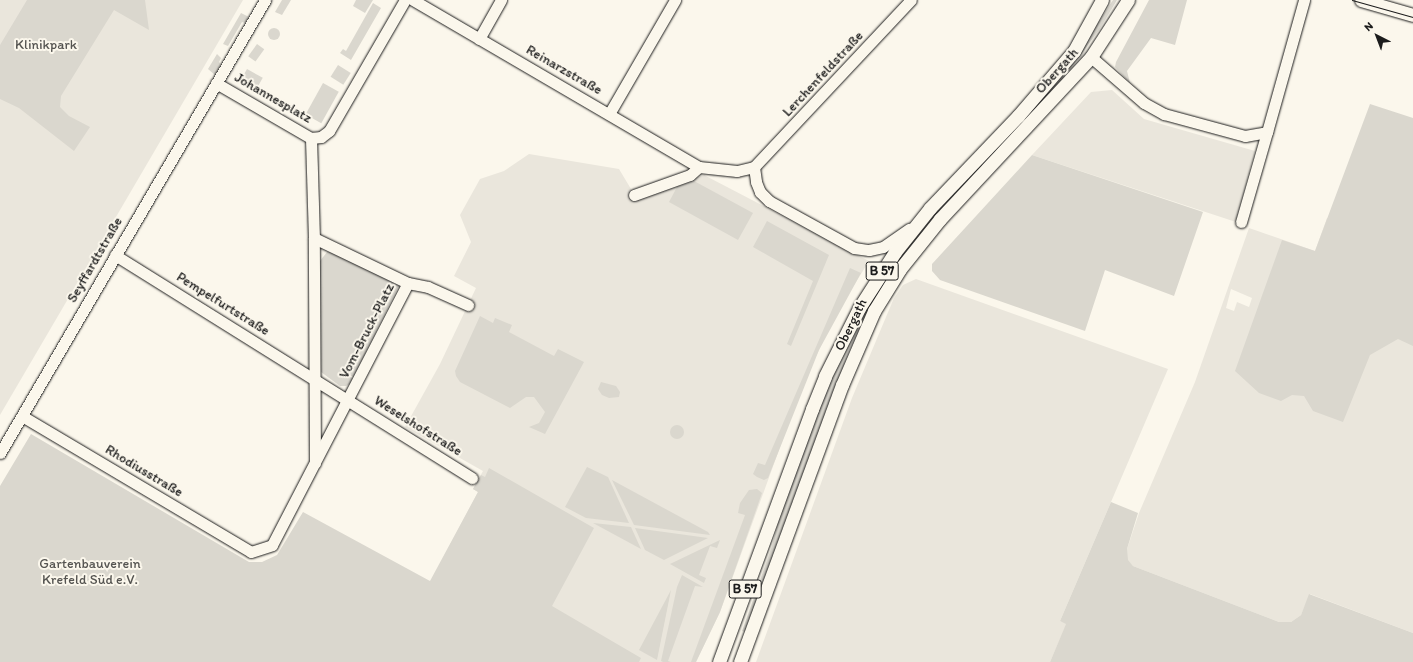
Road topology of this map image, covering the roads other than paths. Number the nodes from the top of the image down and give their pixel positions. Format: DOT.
graph roads {
  1 [pos="265,0"];
  2 [pos="405,0"];
  3 [pos="413,0"];
  4 [pos="501,0"];
  5 [pos="675,0"];
  6 [pos="911,0"];
  7 [pos="1102,0"];
  8 [pos="1128,0"];
  9 [pos="1304,0"];
  10 [pos="1362,0"];
  11 [pos="1413,15"];
  12 [pos="479,39"];
  13 [pos="1091,57"];
  14 [pos="216,83"];
  15 [pos="609,114"];
  16 [pos="1267,132"];
  17 [pos="311,138"];
  18 [pos="754,167"];
  19 [pos="699,168"];
  20 [pos="634,195"];
  21 [pos="1241,222"];
  22 [pos="918,223"];
  23 [pos="314,238"];
  24 [pos="115,255"];
  25 [pos="408,283"];
  26 [pos="468,305"];
  27 [pos="314,378"];
  28 [pos="348,401"];
  29 [pos="22,416"];
  30 [pos="0,453"];
  31 [pos="315,465"];
  32 [pos="472,478"];
  33 [pos="251,552"];
  34 [pos="719,662"];
  35 [pos="740,662"];
  1 -- 14 [label="street, Johannesplatz"];
  2 -- 17 [label="street, Johannesplatz"];
  3 -- 12 [label="street, Reinarzstraße"];
  4 -- 12 [label="street"];
  5 -- 15 [label="street"];
  6 -- 18 [label="street, Lerchenfeldstraße"];
  7 -- 22 [label="main road, Obergath / B 57"];
  8 -- 13 [label="main road, Obergath / B 57"];
  9 -- 16 [label="street"];
  10 -- 11 [label="main road"];
  12 -- 15 [label="street, Reinarzstraße"];
  13 -- 16 [label="street"];
  13 -- 35 [label="main road, Obergath / B 57"];
  14 -- 17 [label="street, Johannesplatz"];
  14 -- 24 [label="street, Seyffardtstraße"];
  15 -- 19 [label="street, Reinarzstraße"];
  16 -- 21 [label="street"];
  17 -- 23 [label="street"];
  18 -- 19 [label="street, Reinarzstraße"];
  18 -- 22 [label="street"];
  19 -- 20 [label="street"];
  22 -- 34 [label="main road, Obergath / B 57"];
  23 -- 25 [label="street, Vom-Bruck-Platz"];
  23 -- 27 [label="street"];
  24 -- 27 [label="street, Pempelfurtstraße"];
  24 -- 29 [label="street, Seyffardtstraße"];
  25 -- 26 [label="street"];
  25 -- 28 [label="street, Vom-Bruck-Platz"];
  27 -- 28 [label="street, Vom-Bruck-Platz"];
  27 -- 31 [label="street"];
  28 -- 31 [label="street, Vom-Bruck-Platz"];
  28 -- 32 [label="street, Weselshofstraße"];
  29 -- 30 [label="street, Seyffardtstraße"];
  29 -- 33 [label="street, Rhodiusstraße"];
  31 -- 33 [label="street, Vom-Bruck-Platz"];
}
